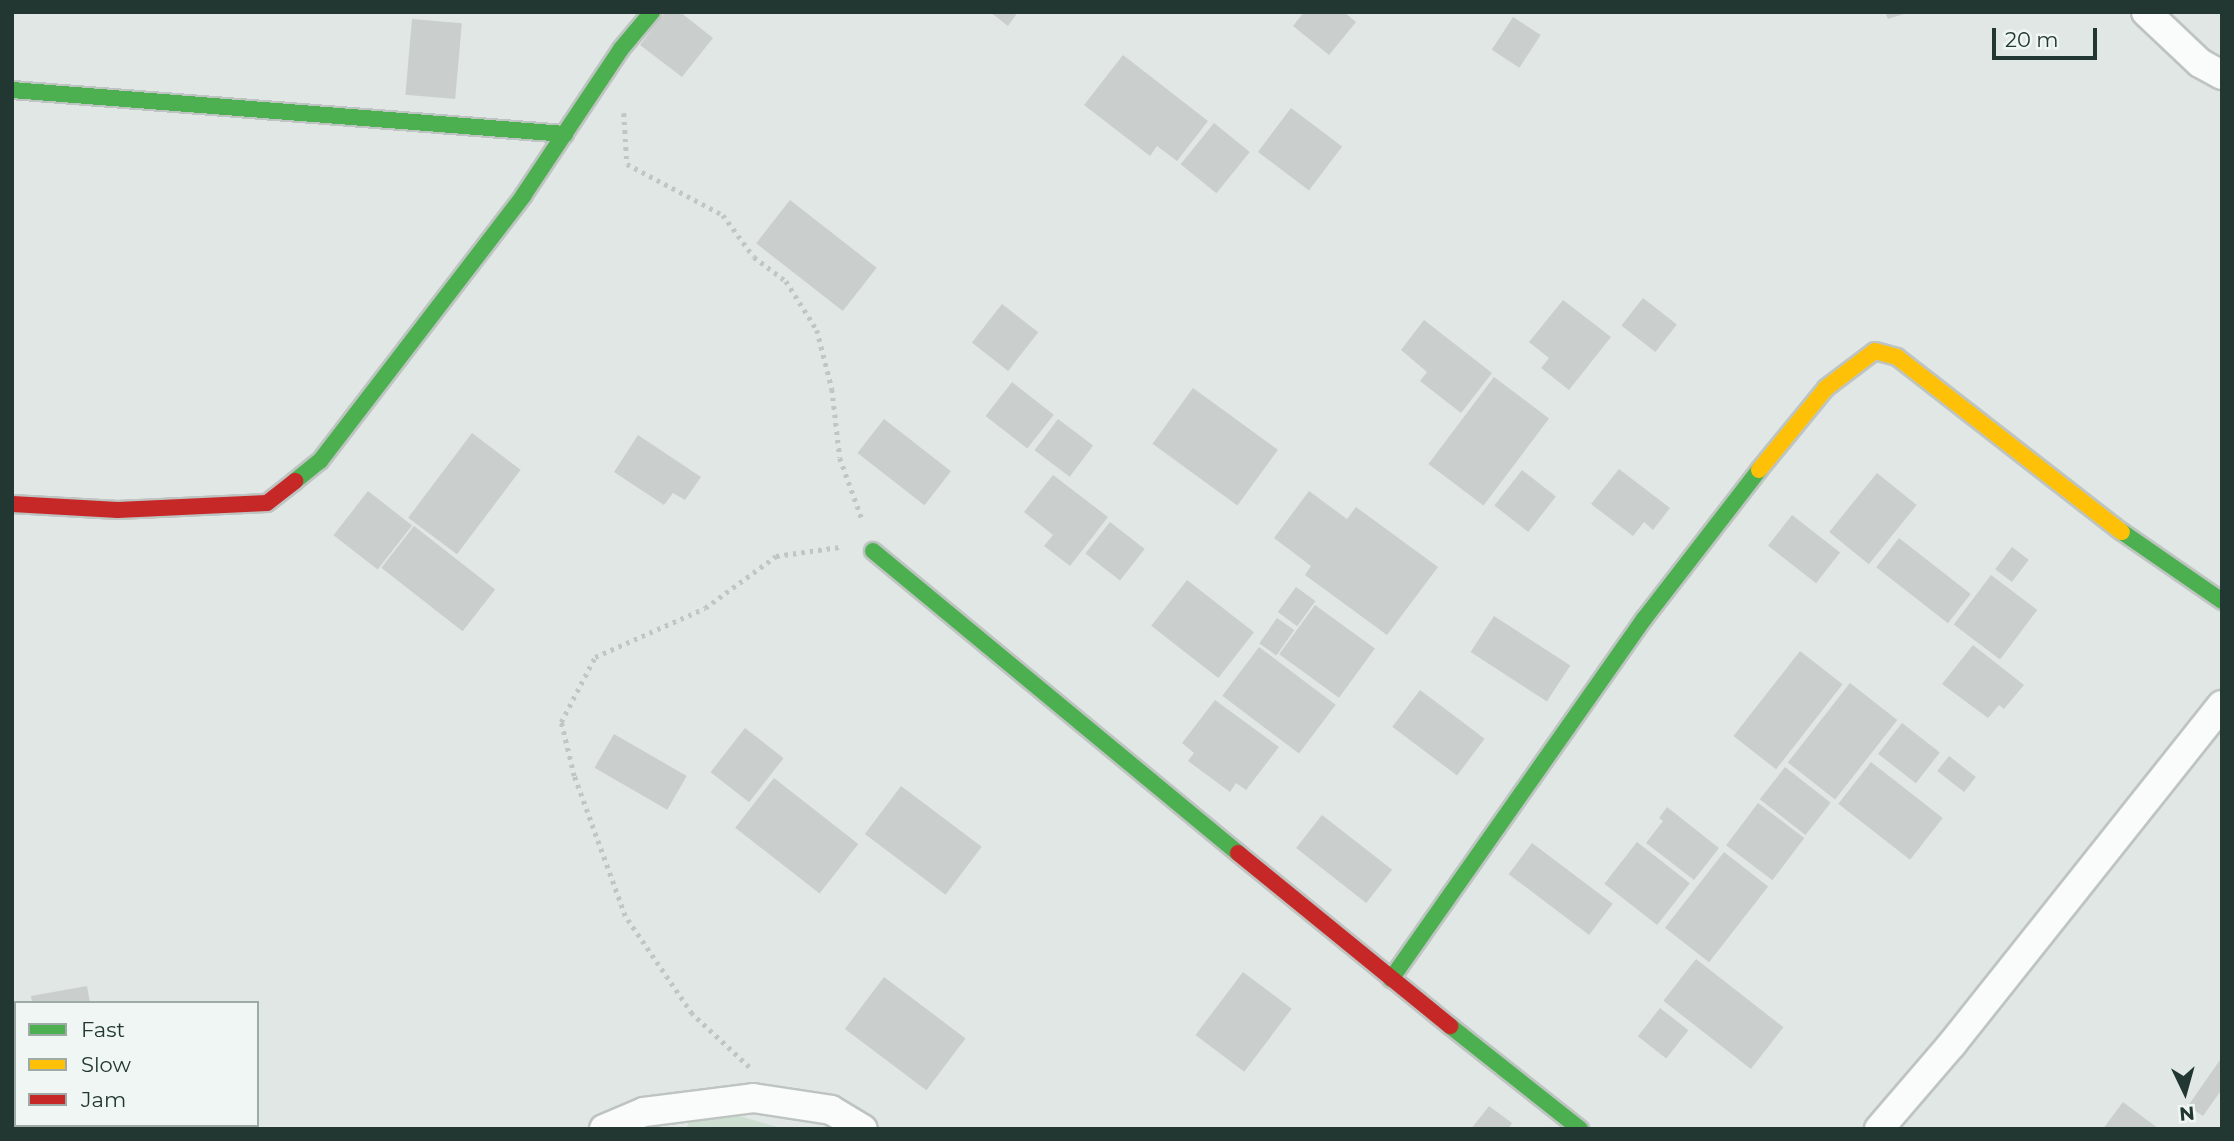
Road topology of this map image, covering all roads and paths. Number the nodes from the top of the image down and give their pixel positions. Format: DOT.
graph roads {
  1 [pos="652,12"];
  2 [pos="2146,12"];
  3 [pos="2222,75"];
  4 [pos="12,90"];
  5 [pos="624,100"];
  6 [pos="565,134"];
  7 [pos="12,504"];
  8 [pos="873,551"];
  9 [pos="2222,601"];
  10 [pos="2222,705"];
  11 [pos="1391,979"];
  12 [pos="788,1103"];
  13 [pos="604,1129"];
  14 [pos="863,1129"];
  15 [pos="1580,1129"];
  16 [pos="1879,1129"];
  1 -- 6 [label="street"];
  2 -- 3 [label="street"];
  4 -- 6 [label="street"];
  5 -- 8 [label="path"];
  6 -- 7 [label="street"];
  8 -- 11 [label="street"];
  8 -- 12 [label="path"];
  9 -- 11 [label="street"];
  10 -- 16 [label="street"];
  11 -- 15 [label="street"];
  12 -- 13 [label="street"];
  12 -- 14 [label="street"];
}
